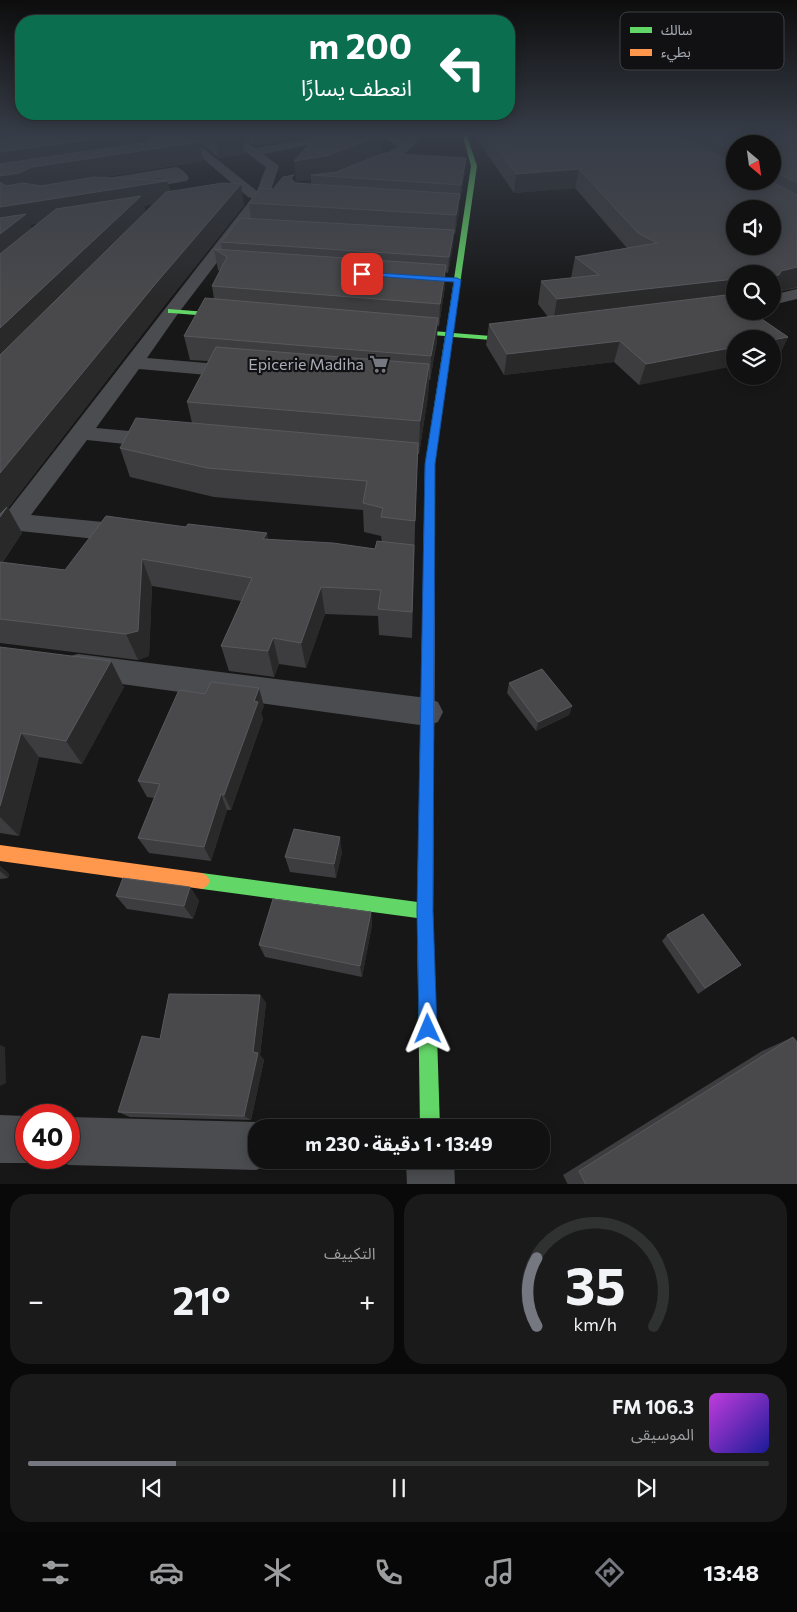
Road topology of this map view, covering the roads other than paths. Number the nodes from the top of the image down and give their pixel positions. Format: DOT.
graph roads {
  1 [pos="91,188"];
  2 [pos="100,188"];
  3 [pos="260,188"];
  4 [pos="268,188"];
  5 [pos="466,188"];
  6 [pos="78,191"];
  7 [pos="267,193"];
  8 [pos="233,198"];
  9 [pos="238,226"];
  10 [pos="258,228"];
  11 [pos="444,239"];
  12 [pos="464,240"];
  13 [pos="210,263"];
  14 [pos="230,264"];
  15 [pos="438,279"];
  16 [pos="457,280"];
  17 [pos="797,294"];
  18 [pos="781,298"];
  19 [pos="171,311"];
  20 [pos="241,317"];
  21 [pos="420,332"];
  22 [pos="540,332"];
  23 [pos="450,335"];
  24 [pos="134,363"];
  25 [pos="262,374"];
  26 [pos="421,387"];
  27 [pos="441,389"];
  28 [pos="80,434"];
  29 [pos="187,443"];
  30 [pos="7,531"];
  31 [pos="162,536"];
  32 [pos="48,662"];
  33 [pos="427,712"];
  34 [pos="0,853"];
  35 [pos="425,911"];
  36 [pos="430,1119"];
  37 [pos="0,1139"];
  38 [pos="15,1140"];
  39 [pos="80,1141"];
  40 [pos="248,1146"];
  41 [pos="430,1169"];
  42 [pos="431,1184"];
  1 -- 6 [label="street"];
  2 -- 6 [label="street"];
  3 -- 7 [label="street"];
  4 -- 7 [label="street"];
  5 -- 12 [label="street"];
  7 -- 8 [label="street"];
  7 -- 9 [label="street"];
  9 -- 10 [label="street"];
  9 -- 13 [label="street"];
  11 -- 12 [label="street"];
  12 -- 16 [label="street"];
  13 -- 14 [label="street"];
  13 -- 19 [label="street"];
  15 -- 16 [label="street"];
  16 -- 23 [label="street"];
  17 -- 18 [label="street"];
  19 -- 20 [label="street"];
  19 -- 24 [label="street"];
  21 -- 23 [label="street"];
  22 -- 23 [label="street"];
  23 -- 27 [label="street"];
  24 -- 25 [label="street"];
  24 -- 28 [label="street"];
  26 -- 27 [label="street"];
  27 -- 33 [label="street"];
  28 -- 29 [label="street"];
  28 -- 30 [label="street"];
  30 -- 31 [label="street"];
  32 -- 33 [label="street"];
  33 -- 35 [label="street"];
  34 -- 35 [label="street"];
  35 -- 36 [label="street"];
  37 -- 38 [label="street"];
  39 -- 40 [label="street"];
  41 -- 42 [label="street"];
}
